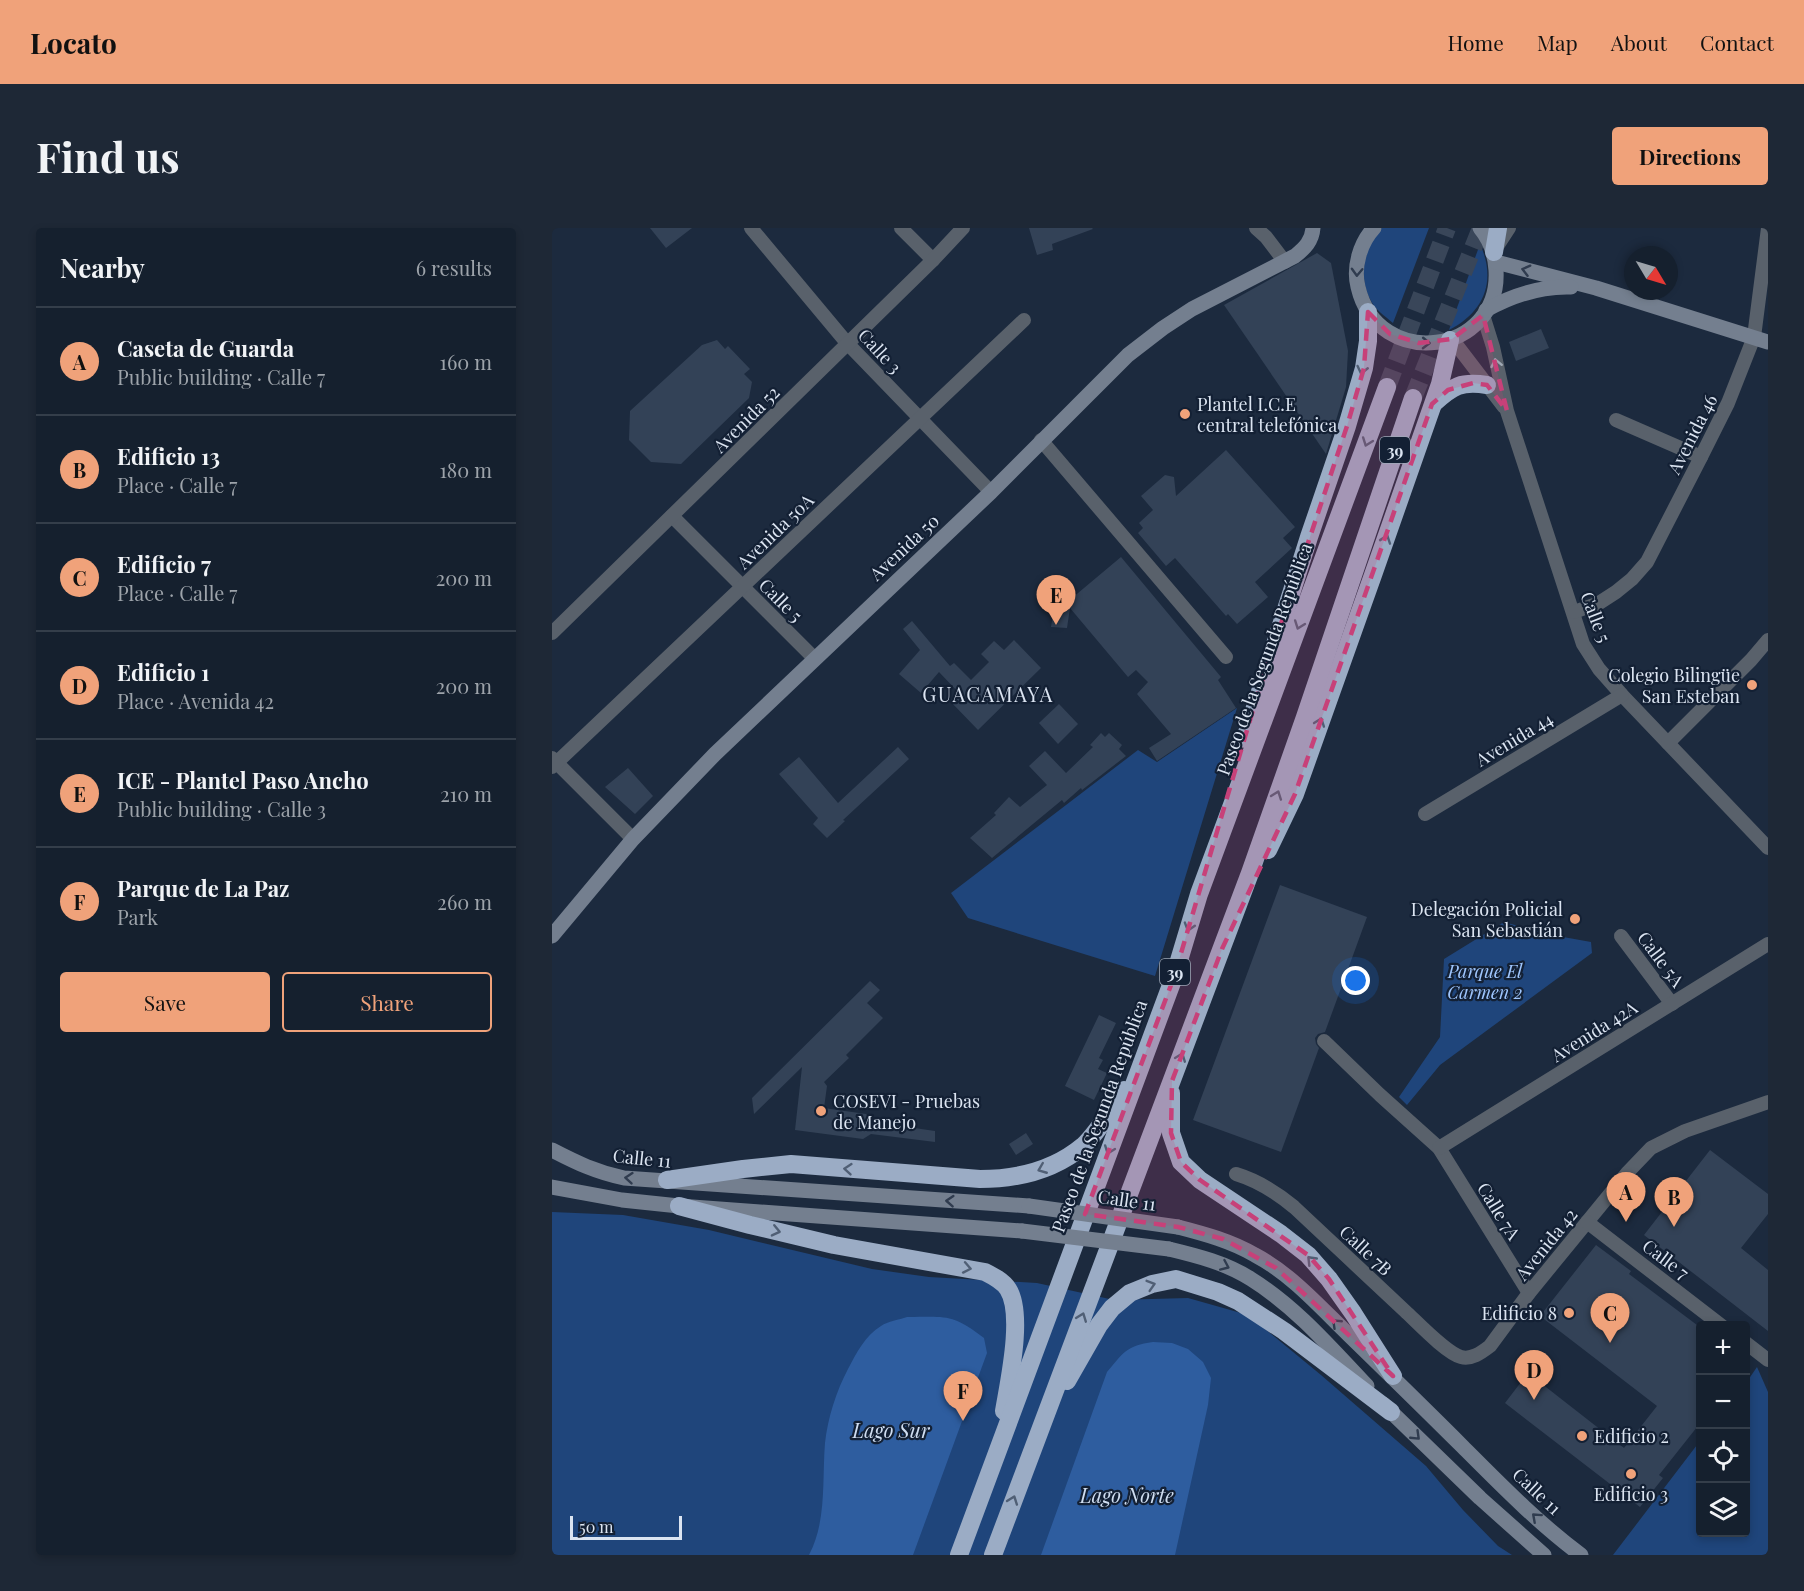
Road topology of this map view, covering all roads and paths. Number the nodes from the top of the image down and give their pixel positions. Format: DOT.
graph roads {
  1 [pos="751,228"];
  2 [pos="901,228"];
  3 [pos="963,228"];
  4 [pos="1256,228"];
  5 [pos="1313,228"];
  6 [pos="1480,228"];
  7 [pos="1498,228"];
  8 [pos="1509,228"];
  9 [pos="1768,229"];
  10 [pos="1371,230"];
  11 [pos="1495,257"];
  12 [pos="933,260"];
  13 [pos="1286,262"];
  14 [pos="1596,288"];
  15 [pos="1368,312"];
  16 [pos="1484,313"];
  17 [pos="1024,320"];
  18 [pos="1451,339"];
  19 [pos="1761,339"];
  20 [pos="848,343"];
  21 [pos="1487,385"];
  22 [pos="1387,387"];
  23 [pos="1413,398"];
  24 [pos="1432,404"];
  25 [pos="1507,411"];
  26 [pos="919,419"];
  27 [pos="1616,420"];
  28 [pos="1041,440"];
  29 [pos="1701,457"];
  30 [pos="991,492"];
  31 [pos="672,516"];
  32 [pos="742,587"];
  33 [pos="1574,612"];
  34 [pos="552,633"];
  35 [pos="1768,640"];
  36 [pos="1226,657"];
  37 [pos="814,658"];
  38 [pos="1622,695"];
  39 [pos="1668,743"];
  40 [pos="554,763"];
  41 [pos="1425,813"];
  42 [pos="633,839"];
  43 [pos="1768,848"];
  44 [pos="1199,894"];
  45 [pos="552,936"];
  46 [pos="1621,936"];
  47 [pos="1768,944"];
  48 [pos="1222,949"];
  49 [pos="1672,1004"];
  50 [pos="1324,1041"];
  51 [pos="1139,1069"];
  52 [pos="1172,1081"];
  53 [pos="1768,1102"];
  54 [pos="1439,1148"];
  55 [pos="552,1150"];
  56 [pos="1236,1174"];
  57 [pos="667,1180"];
  58 [pos="552,1187"];
  59 [pos="679,1206"];
  60 [pos="1587,1222"];
  61 [pos="1529,1293"];
  62 [pos="1716,1321"];
  63 [pos="1750,1346"];
  64 [pos="1468,1358"];
  65 [pos="1768,1360"];
  66 [pos="1393,1377"];
  67 [pos="1390,1412"];
  68 [pos="1041,1426"];
  69 [pos="999,1448"];
  70 [pos="959,1555"];
  71 [pos="993,1555"];
  72 [pos="1544,1555"];
  73 [pos="1581,1555"];
  1 -- 20 [label="street, Calle 3"];
  2 -- 12 [label="street"];
  3 -- 12 [label="street, Avenida 52"];
  4 -- 13 [label="street"];
  5 -- 13 [label="main road, Avenida 50"];
  6 -- 11 [label="main road"];
  7 -- 11 [label="highway"];
  8 -- 11 [label="street"];
  9 -- 19 [label="street, Avenida 46"];
  10 -- 15 [label="main road, one-way"];
  14 -- 11 [label="main road, one-way"];
  11 -- 16 [label="main road"];
  12 -- 20 [label="street, Avenida 52"];
  13 -- 28 [label="main road, Avenida 50"];
  14 -- 16 [label="main road"];
  14 -- 19 [label="main road"];
  15 -- 18 [label="main road, one-way"];
  15 -- 44 [label="highway, one-way"];
  16 -- 18 [label="main road"];
  25 -- 16 [label="street, Calle 5, one-way"];
  17 -- 26 [label="street, Avenida 50A"];
  18 -- 21 [label="street, Calle 5"];
  18 -- 24 [label="highway"];
  19 -- 29 [label="street, Avenida 46"];
  20 -- 26 [label="street, Calle 3"];
  20 -- 31 [label="street, Avenida 52"];
  21 -- 24 [label="highway"];
  21 -- 25 [label="street, Calle 5"];
  22 -- 44 [label="highway, Paseo de la Segunda República / 39, one-way"];
  48 -- 23 [label="highway, 39, one-way"];
  48 -- 24 [label="highway, one-way"];
  25 -- 33 [label="street, Calle 5"];
  26 -- 30 [label="street, Calle 3"];
  26 -- 32 [label="street, Avenida 50A"];
  27 -- 29 [label="street"];
  28 -- 30 [label="main road, Avenida 50"];
  28 -- 36 [label="street"];
  29 -- 33 [label="street, Avenida 46"];
  30 -- 37 [label="main road, Avenida 50"];
  31 -- 32 [label="street, Calle 5"];
  31 -- 34 [label="street, Avenida 52"];
  32 -- 37 [label="street, Calle 5"];
  32 -- 40 [label="street, Avenida 50A"];
  33 -- 38 [label="street, Calle 5"];
  35 -- 39 [label="street"];
  37 -- 42 [label="main road, Avenida 50"];
  38 -- 39 [label="street, Calle 5"];
  38 -- 41 [label="street, Avenida 44"];
  39 -- 43 [label="street, Calle 5"];
  40 -- 42 [label="street"];
  42 -- 45 [label="main road, Avenida 50"];
  44 -- 51 [label="highway, Paseo de la Segunda República / 39, one-way"];
  46 -- 49 [label="street, Calle 5A"];
  47 -- 49 [label="street, Avenida 42A"];
  52 -- 48 [label="highway, 39, one-way"];
  49 -- 54 [label="street, Avenida 42A"];
  50 -- 54 [label="street, Calle 7A"];
  51 -- 57 [label="highway, one-way"];
  51 -- 69 [label="highway, Paseo de la Segunda República / 39, one-way"];
  66 -- 52 [label="highway, one-way"];
  68 -- 52 [label="highway, 39, one-way"];
  53 -- 60 [label="street, Avenida 42"];
  54 -- 61 [label="street, Calle 7A"];
  57 -- 55 [label="main road, Calle 11, one-way"];
  56 -- 64 [label="street, Calle 7B"];
  66 -- 57 [label="main road, Calle 11, one-way, bridge"];
  58 -- 59 [label="main road"];
  59 -- 67 [label="main road, one-way, bridge"];
  59 -- 69 [label="highway, one-way"];
  60 -- 61 [label="street, Avenida 42"];
  60 -- 62 [label="street, Calle 7"];
  61 -- 64 [label="street, Avenida 42"];
  63 -- 65 [label="street"];
  73 -- 66 [label="main road, Calle 11, one-way"];
  68 -- 67 [label="highway, one-way"];
  67 -- 72 [label="main road, one-way"];
  71 -- 68 [label="highway, 39, one-way"];
  69 -- 70 [label="highway, Paseo de la Segunda República / 39"];
}
